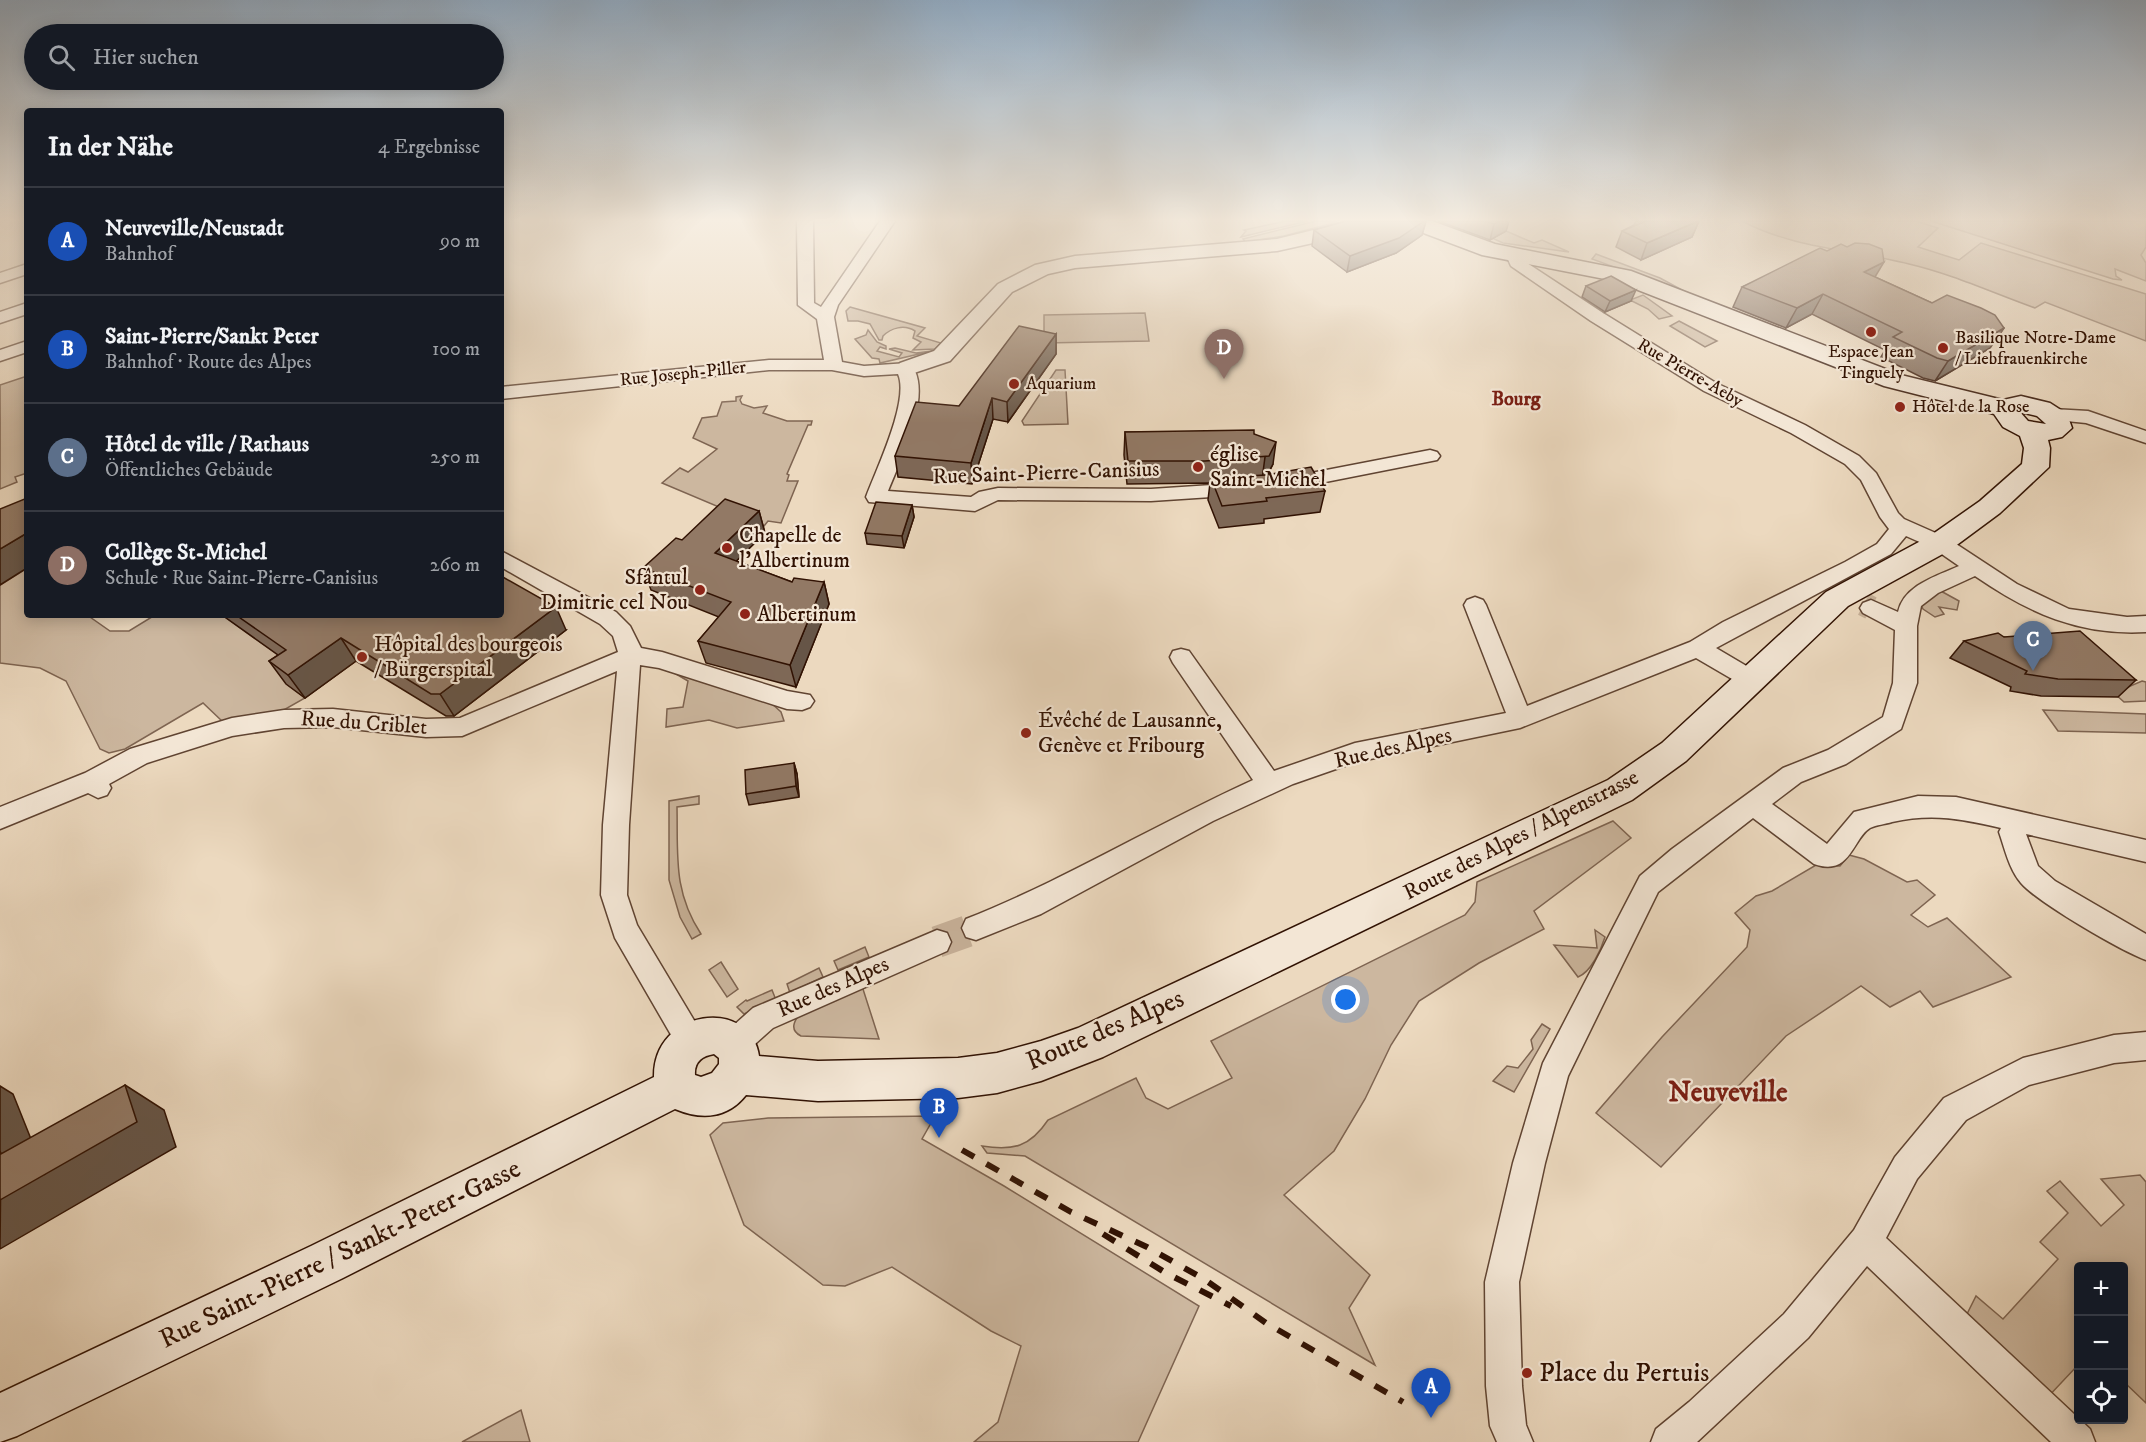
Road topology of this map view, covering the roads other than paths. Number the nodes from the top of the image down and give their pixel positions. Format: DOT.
graph roads {
  1 [pos="806,288"];
  2 [pos="842,288"];
  3 [pos="1005,288"];
  4 [pos="1555,288"];
  5 [pos="1655,288"];
  6 [pos="24,309"];
  7 [pos="825,317"];
  8 [pos="0,318"];
  9 [pos="24,347"];
  10 [pos="0,356"];
  11 [pos="834,365"];
  12 [pos="906,369"];
  13 [pos="504,393"];
  14 [pos="2042,423"];
  15 [pos="2146,437"];
  16 [pos="1430,456"];
  17 [pos="1900,525"];
  18 [pos="1940,543"];
  19 [pos="504,560"];
  20 [pos="1976,567"];
  21 [pos="1475,604"];
  22 [pos="1871,608"];
  23 [pos="2136,625"];
  24 [pos="1906,626"];
  25 [pos="1698,648"];
  26 [pos="630,657"];
  27 [pos="1181,657"];
  28 [pos="1752,681"];
  29 [pos="802,701"];
  30 [pos="1520,719"];
  31 [pos="1269,783"];
  32 [pos="1754,804"];
  33 [pos="0,818"];
  34 [pos="2012,826"];
  35 [pos="2146,851"];
  36 [pos="1350,920"];
  37 [pos="976,928"];
  38 [pos="937,942"];
  39 [pos="2146,948"];
  40 [pos="691,1042"];
  41 [pos="2146,1046"];
  42 [pos="736,1059"];
  43 [pos="678,1086"];
  44 [pos="1866,1242"];
  45 [pos="0,1419"];
  46 [pos="1515,1442"];
  47 [pos="1669,1442"];
  48 [pos="2077,1442"];
  1 -- 7 [label="street"];
  2 -- 7 [label="street"];
  3 -- 12 [label="street"];
  4 -- 17 [label="street, Rue Pierre-Aeby"];
  5 -- 14 [label="main road"];
  6 -- 8 [label="street"];
  7 -- 11 [label="street"];
  9 -- 10 [label="street"];
  11 -- 12 [label="street, Rue Joseph-Piller"];
  11 -- 13 [label="street, Rue Joseph-Piller"];
  12 -- 16 [label="street, Rue Saint-Pierre-Canisius"];
  14 -- 15 [label="street"];
  14 -- 18 [label="main road, Route des Alpes / Alpenstrasse"];
  17 -- 18 [label="street"];
  17 -- 25 [label="street, Rue des Alpes"];
  18 -- 20 [label="street"];
  18 -- 28 [label="main road, Route des Alpes / Alpenstrasse"];
  19 -- 26 [label="street"];
  20 -- 23 [label="street"];
  20 -- 24 [label="street"];
  21 -- 30 [label="street"];
  22 -- 24 [label="street"];
  24 -- 32 [label="street"];
  25 -- 28 [label="street"];
  25 -- 30 [label="street, Rue des Alpes"];
  26 -- 29 [label="street"];
  26 -- 33 [label="street, Rue du Criblet"];
  26 -- 40 [label="street"];
  27 -- 31 [label="street"];
  28 -- 36 [label="main road, Route des Alpes / Alpenstrasse"];
  30 -- 31 [label="street, Rue des Alpes"];
  31 -- 37 [label="street, Rue des Alpes"];
  32 -- 34 [label="street"];
  32 -- 46 [label="street"];
  34 -- 35 [label="street"];
  34 -- 39 [label="street"];
  36 -- 42 [label="main road, Route des Alpes"];
  38 -- 42 [label="street, Rue des Alpes"];
  40 -- 42 [label="main road"];
  40 -- 43 [label="main road"];
  41 -- 44 [label="street"];
  42 -- 43 [label="main road"];
  43 -- 45 [label="main road, Rue Saint-Pierre / Sankt-Peter-Gasse"];
  44 -- 47 [label="street"];
  44 -- 48 [label="street"];
}
